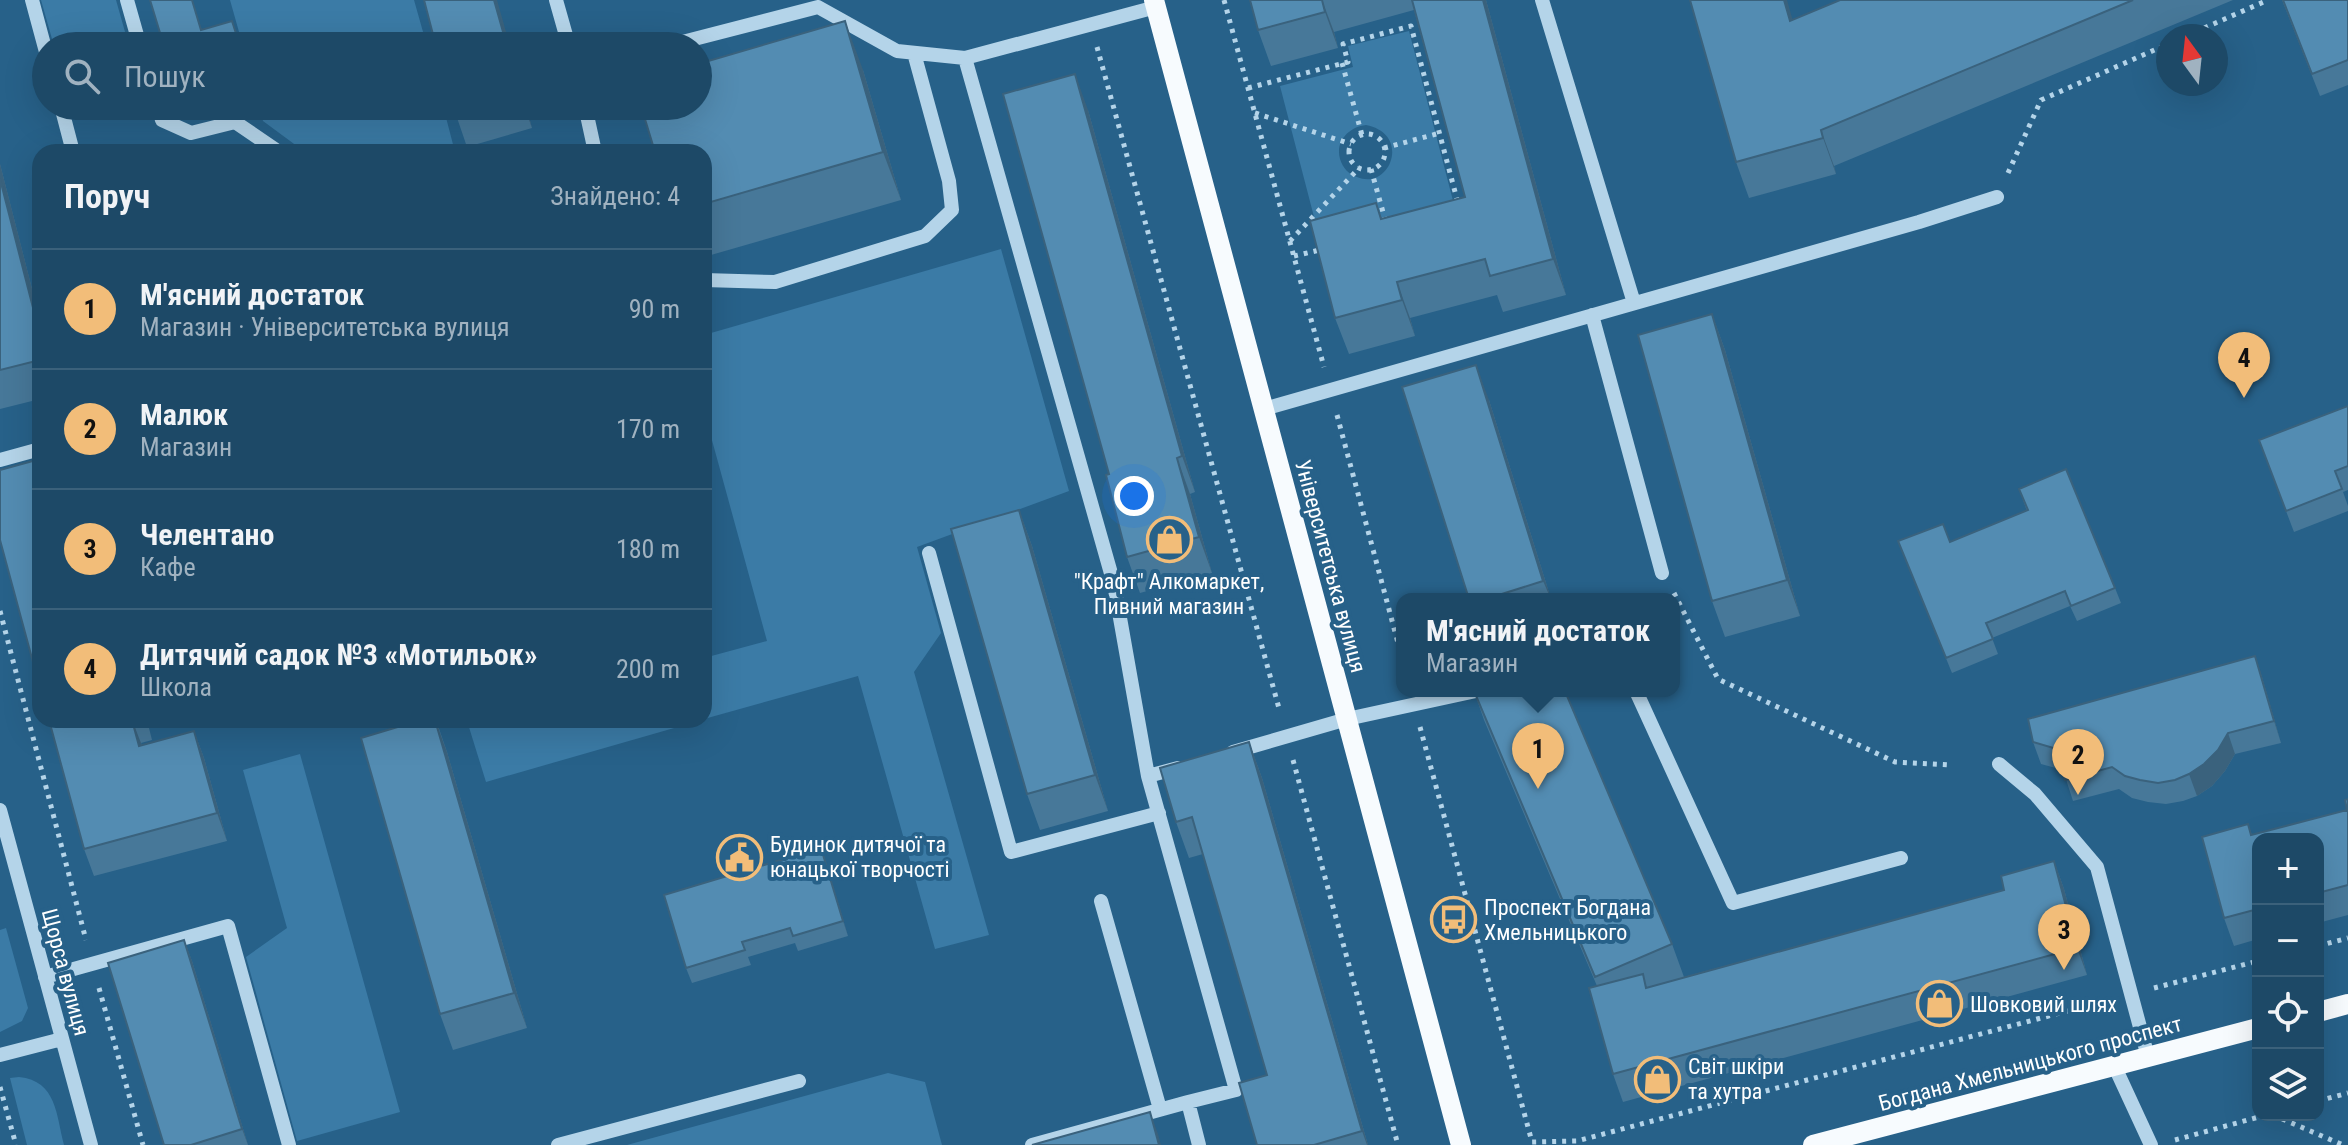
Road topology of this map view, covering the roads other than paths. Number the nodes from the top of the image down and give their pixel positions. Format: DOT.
graph roads {
  1 [pos="32,0"];
  2 [pos="127,0"];
  3 [pos="556,0"];
  4 [pos="1542,0"];
  5 [pos="1155,4"];
  6 [pos="41,32"];
  7 [pos="136,32"];
  8 [pos="565,32"];
  9 [pos="712,34"];
  10 [pos="914,53"];
  11 [pos="965,58"];
  12 [pos="65,120"];
  13 [pos="162,120"];
  14 [pos="588,120"];
  15 [pos="71,144"];
  16 [pos="267,144"];
  17 [pos="593,144"];
  18 [pos="1997,197"];
  19 [pos="712,280"];
  20 [pos="1634,303"];
  21 [pos="1592,315"];
  22 [pos="1264,409"];
  23 [pos="32,451"];
  24 [pos="0,460"];
  25 [pos="929,553"];
  26 [pos="1661,569"];
  27 [pos="1447,697"];
  28 [pos="1639,697"];
  29 [pos="1347,719"];
  30 [pos="1225,755"];
  31 [pos="1195,763"];
  32 [pos="1999,764"];
  33 [pos="1148,776"];
  34 [pos="0,810"];
  35 [pos="1159,813"];
  36 [pos="1901,858"];
  37 [pos="1101,901"];
  38 [pos="45,977"];
  39 [pos="2348,1004"];
  40 [pos="2324,1010"];
  41 [pos="2252,1030"];
  42 [pos="62,1039"];
  43 [pos="0,1055"];
  44 [pos="2148,1057"];
  45 [pos="2114,1065"];
  46 [pos="799,1081"];
  47 [pos="1188,1102"];
  48 [pos="1160,1109"];
  49 [pos="91,1145"];
  50 [pos="289,1145"];
  51 [pos="558,1145"];
  52 [pos="1032,1145"];
  53 [pos="1199,1145"];
  54 [pos="1461,1145"];
  55 [pos="1813,1145"];
  56 [pos="2151,1145"];
  1 -- 6 [label="street"];
  2 -- 7 [label="street"];
  3 -- 8 [label="street"];
  4 -- 20 [label="street"];
  5 -- 11 [label="street"];
  5 -- 22 [label="main road, Університетська вулиця"];
  9 -- 10 [label="street"];
  10 -- 11 [label="street"];
  10 -- 19 [label="street"];
  11 -- 33 [label="street"];
  12 -- 15 [label="street"];
  13 -- 16 [label="street"];
  14 -- 17 [label="street"];
  18 -- 20 [label="street"];
  20 -- 21 [label="street"];
  21 -- 22 [label="street"];
  21 -- 26 [label="street"];
  22 -- 29 [label="main road, Університетська вулиця"];
  23 -- 24 [label="street"];
  25 -- 35 [label="street"];
  27 -- 29 [label="street"];
  28 -- 36 [label="street"];
  29 -- 30 [label="street"];
  29 -- 54 [label="main road, Університетська вулиця"];
  31 -- 33 [label="street"];
  32 -- 44 [label="street"];
  33 -- 35 [label="street"];
  34 -- 38 [label="street, Щорса вулиця"];
  35 -- 47 [label="street"];
  37 -- 48 [label="street"];
  38 -- 42 [label="street, Щорса вулиця"];
  38 -- 50 [label="street"];
  39 -- 40 [label="main road"];
  41 -- 44 [label="main road, Богдана Хмельницького проспект"];
  42 -- 43 [label="street"];
  42 -- 49 [label="street, Щорса вулиця"];
  44 -- 45 [label="main road, Богдана Хмельницького проспект"];
  45 -- 55 [label="main road, Богдана Хмельницького проспект"];
  45 -- 56 [label="street"];
  46 -- 51 [label="street"];
  47 -- 48 [label="street"];
  47 -- 53 [label="street"];
  48 -- 52 [label="street"];
}
